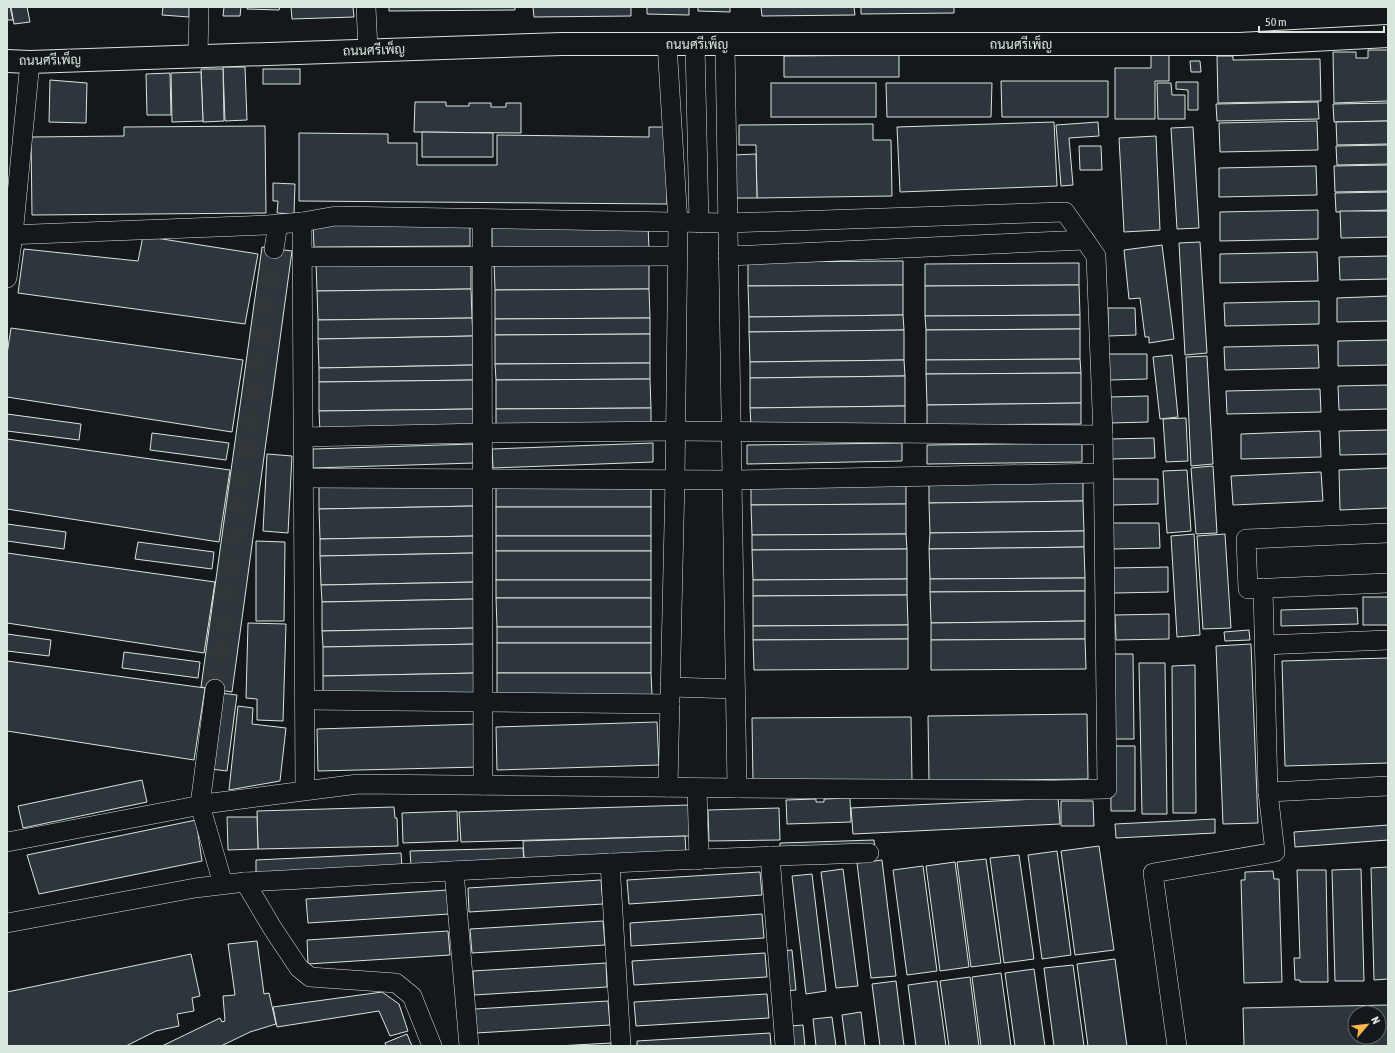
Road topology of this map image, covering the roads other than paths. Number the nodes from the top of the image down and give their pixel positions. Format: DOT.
graph roads {
  1 [pos="199,7"];
  2 [pos="366,7"];
  3 [pos="1388,36"];
  4 [pos="667,44"];
  5 [pos="695,44"];
  6 [pos="725,44"];
  7 [pos="368,50"];
  8 [pos="198,56"];
  9 [pos="7,61"];
  10 [pos="30,62"];
  11 [pos="482,219"];
  12 [pos="302,222"];
  13 [pos="678,223"];
  14 [pos="699,223"];
  15 [pos="728,223"];
  16 [pos="278,224"];
  17 [pos="10,235"];
  18 [pos="1085,240"];
  19 [pos="274,249"];
  20 [pos="677,256"];
  21 [pos="728,256"];
  22 [pos="303,257"];
  23 [pos="482,257"];
  24 [pos="7,278"];
  25 [pos="675,432"];
  26 [pos="482,433"];
  27 [pos="731,433"];
  28 [pos="1103,435"];
  29 [pos="304,437"];
  30 [pos="1103,473"];
  31 [pos="304,478"];
  32 [pos="482,479"];
  33 [pos="675,480"];
  34 [pos="731,480"];
  35 [pos="1388,533"];
  36 [pos="1388,583"];
  37 [pos="1263,588"];
  38 [pos="1388,640"];
  39 [pos="1265,645"];
  40 [pos="215,689"];
  41 [pos="735,689"];
  42 [pos="670,696"];
  43 [pos="305,700"];
  44 [pos="483,702"];
  45 [pos="483,785"];
  46 [pos="1388,786"];
  47 [pos="668,787"];
  48 [pos="697,788"];
  49 [pos="737,788"];
  50 [pos="305,790"];
  51 [pos="1268,792"];
  52 [pos="200,805"];
  53 [pos="7,842"];
  54 [pos="869,853"];
  55 [pos="770,856"];
  56 [pos="699,860"];
  57 [pos="610,863"];
  58 [pos="454,871"];
  59 [pos="245,882"];
  60 [pos="223,884"];
  61 [pos="7,923"];
  62 [pos="432,1046"];
  63 [pos="469,1046"];
  64 [pos="621,1046"];
  65 [pos="785,1046"];
  66 [pos="1177,1046"];
  1 -- 8 [label="street"];
  2 -- 7 [label="street"];
  3 -- 6 [label="main road, ถนนศรีเพ็ญ"];
  4 -- 5 [label="main road, ถนนศรีเพ็ญ"];
  4 -- 7 [label="main road, ถนนศรีเพ็ญ"];
  4 -- 13 [label="street"];
  5 -- 6 [label="main road, ถนนศรีเพ็ญ"];
  5 -- 14 [label="street"];
  6 -- 15 [label="street"];
  7 -- 8 [label="main road, ถนนศรีเพ็ญ"];
  8 -- 10 [label="main road, ถนนศรีเพ็ญ"];
  9 -- 10 [label="main road, ถนนศรีเพ็ญ"];
  10 -- 17 [label="street"];
  11 -- 12 [label="street"];
  11 -- 13 [label="street"];
  11 -- 23 [label="street"];
  12 -- 16 [label="street"];
  12 -- 22 [label="street"];
  13 -- 14 [label="street"];
  13 -- 20 [label="street"];
  14 -- 15 [label="street"];
  15 -- 18 [label="street"];
  15 -- 21 [label="street"];
  16 -- 17 [label="street"];
  16 -- 19 [label="street"];
  17 -- 24 [label="street"];
  18 -- 21 [label="street"];
  18 -- 28 [label="street"];
  20 -- 23 [label="street"];
  20 -- 25 [label="street"];
  21 -- 27 [label="street"];
  22 -- 23 [label="street"];
  22 -- 29 [label="street"];
  23 -- 26 [label="street"];
  25 -- 26 [label="street"];
  25 -- 27 [label="street"];
  25 -- 33 [label="street"];
  26 -- 29 [label="street"];
  26 -- 32 [label="street"];
  27 -- 28 [label="street"];
  27 -- 34 [label="street"];
  28 -- 30 [label="street"];
  29 -- 31 [label="street"];
  30 -- 34 [label="street"];
  30 -- 49 [label="street"];
  31 -- 32 [label="street"];
  31 -- 43 [label="street"];
  32 -- 33 [label="street"];
  32 -- 44 [label="street"];
  33 -- 34 [label="street"];
  33 -- 42 [label="street"];
  34 -- 41 [label="street"];
  35 -- 37 [label="street"];
  36 -- 37 [label="street"];
  37 -- 39 [label="street"];
  38 -- 39 [label="street"];
  39 -- 51 [label="street"];
  40 -- 52 [label="street"];
  41 -- 42 [label="street"];
  41 -- 49 [label="street"];
  42 -- 44 [label="street"];
  42 -- 47 [label="street"];
  43 -- 44 [label="street"];
  43 -- 50 [label="street"];
  44 -- 45 [label="street"];
  45 -- 47 [label="street"];
  45 -- 50 [label="street"];
  46 -- 51 [label="street"];
  47 -- 48 [label="street"];
  48 -- 49 [label="street"];
  48 -- 56 [label="street"];
  50 -- 52 [label="street"];
  51 -- 66 [label="street"];
  52 -- 53 [label="street"];
  52 -- 60 [label="street"];
  54 -- 55 [label="street"];
  55 -- 56 [label="street"];
  55 -- 65 [label="street"];
  56 -- 57 [label="street"];
  57 -- 58 [label="street"];
  57 -- 64 [label="street"];
  58 -- 59 [label="street"];
  58 -- 63 [label="street"];
  59 -- 60 [label="street"];
  59 -- 62 [label="street"];
  60 -- 61 [label="street"];
}
